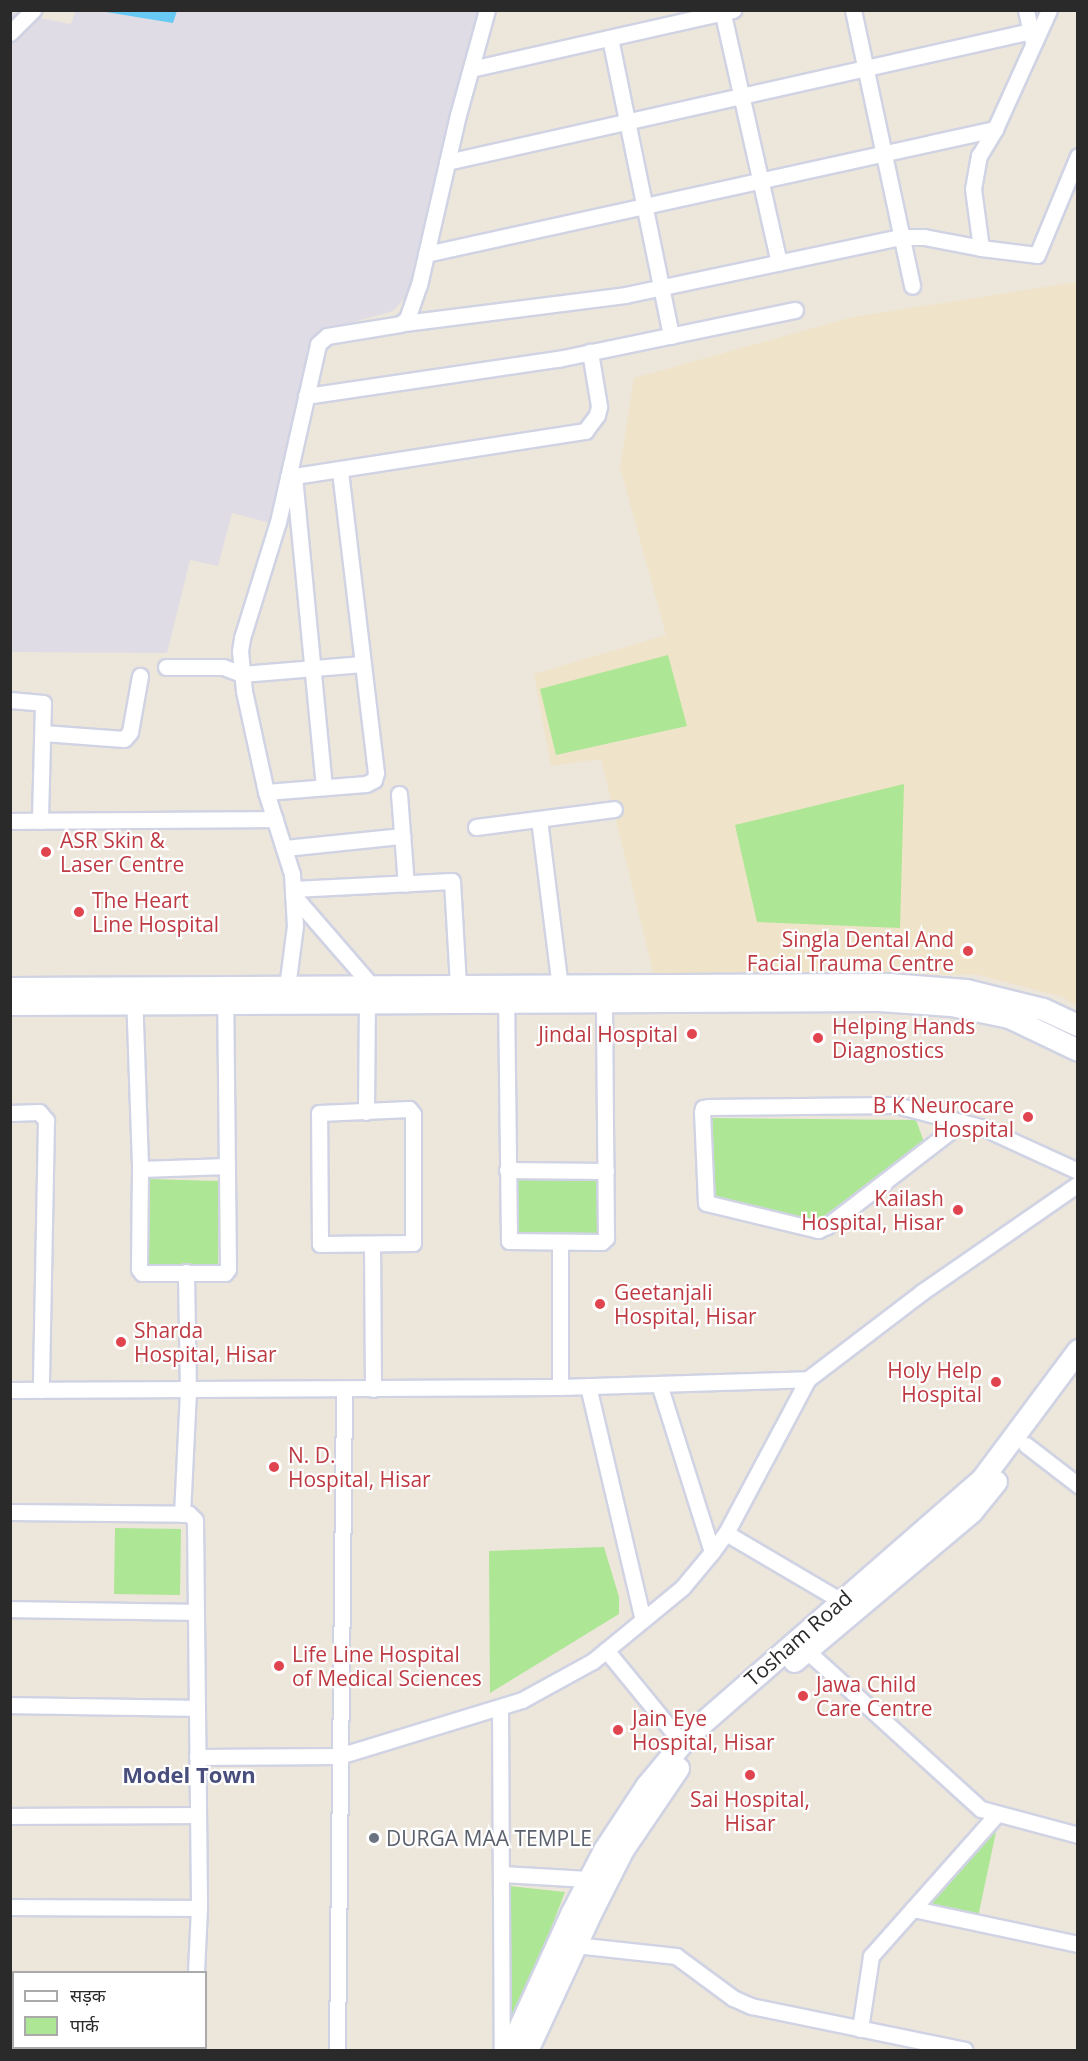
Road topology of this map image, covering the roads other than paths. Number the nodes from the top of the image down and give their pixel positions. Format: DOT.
graph roads {
  1 [pos="33,10"];
  2 [pos="488,10"];
  3 [pos="853,10"];
  4 [pos="1026,10"];
  5 [pos="1049,10"];
  6 [pos="726,11"];
  7 [pos="10,33"];
  8 [pos="610,38"];
  9 [pos="1032,38"];
  10 [pos="865,68"];
  11 [pos="471,69"];
  12 [pos="742,95"];
  13 [pos="627,122"];
  14 [pos="995,129"];
  15 [pos="883,153"];
  16 [pos="1077,156"];
  17 [pos="447,162"];
  18 [pos="761,180"];
  19 [pos="644,206"];
  20 [pos="902,237"];
  21 [pos="981,248"];
  22 [pos="426,254"];
  23 [pos="779,263"];
  24 [pos="912,286"];
  25 [pos="661,288"];
  26 [pos="795,310"];
  27 [pos="404,323"];
  28 [pos="671,336"];
  29 [pos="590,352"];
  30 [pos="306,396"];
  31 [pos="340,469"];
  32 [pos="291,476"];
  33 [pos="363,664"];
  34 [pos="166,667"];
  35 [pos="312,667"];
  36 [pos="242,674"];
  37 [pos="140,676"];
  38 [pos="10,700"];
  39 [pos="43,733"];
  40 [pos="324,786"];
  41 [pos="266,792"];
  42 [pos="399,794"];
  43 [pos="614,809"];
  44 [pos="275,819"];
  45 [pos="538,819"];
  46 [pos="10,821"];
  47 [pos="40,821"];
  48 [pos="476,827"];
  49 [pos="402,836"];
  50 [pos="285,848"];
  51 [pos="406,884"];
  52 [pos="293,892"];
  53 [pos="458,984"];
  54 [pos="10,988"];
  55 [pos="369,993"];
  56 [pos="506,993"];
  57 [pos="561,993"];
  58 [pos="604,993"];
  59 [pos="134,994"];
  60 [pos="286,994"];
  61 [pos="225,1002"];
  62 [pos="10,1004"];
  63 [pos="1077,1025"];
  64 [pos="1077,1050"];
  65 [pos="366,1112"];
  66 [pos="10,1113"];
  67 [pos="962,1122"];
  68 [pos="227,1166"];
  69 [pos="140,1169"];
  70 [pos="507,1170"];
  71 [pos="606,1171"];
  72 [pos="1077,1171"];
  73 [pos="1077,1184"];
  74 [pos="560,1242"];
  75 [pos="372,1244"];
  76 [pos="186,1272"];
  77 [pos="1077,1350"];
  78 [pos="1077,1372"];
  79 [pos="808,1379"];
  80 [pos="659,1384"];
  81 [pos="588,1386"];
  82 [pos="560,1387"];
  83 [pos="344,1389"];
  84 [pos="373,1389"];
  85 [pos="10,1390"];
  86 [pos="41,1390"];
  87 [pos="188,1390"];
  88 [pos="1026,1445"];
  89 [pos="1077,1485"];
  90 [pos="10,1512"];
  91 [pos="182,1514"];
  92 [pos="726,1533"];
  93 [pos="712,1552"];
  94 [pos="848,1605"];
  95 [pos="10,1609"];
  96 [pos="196,1612"];
  97 [pos="643,1620"];
  98 [pos="606,1650"];
  99 [pos="806,1650"];
  100 [pos="10,1705"];
  101 [pos="500,1707"];
  102 [pos="197,1708"];
  103 [pos="682,1743"];
  104 [pos="339,1756"];
  105 [pos="197,1757"];
  106 [pos="198,1815"];
  107 [pos="996,1815"];
  108 [pos="10,1816"];
  109 [pos="1077,1835"];
  110 [pos="501,1874"];
  111 [pos="589,1879"];
  112 [pos="10,1907"];
  113 [pos="199,1908"];
  114 [pos="913,1909"];
  115 [pos="568,1944"];
  116 [pos="1077,1944"];
  117 [pos="196,1971"];
  118 [pos="860,2030"];
  119 [pos="337,2050"];
  120 [pos="502,2050"];
  121 [pos="509,2050"];
  122 [pos="527,2050"];
  123 [pos="965,2050"];
  1 -- 7 [label="street"];
  2 -- 11 [label="street"];
  3 -- 10 [label="street"];
  4 -- 9 [label="street"];
  5 -- 9 [label="street"];
  6 -- 8 [label="street"];
  6 -- 12 [label="street"];
  8 -- 11 [label="street"];
  8 -- 13 [label="street"];
  9 -- 10 [label="street"];
  9 -- 14 [label="street"];
  10 -- 12 [label="street"];
  10 -- 15 [label="street"];
  11 -- 17 [label="street"];
  12 -- 13 [label="street"];
  12 -- 18 [label="street"];
  13 -- 17 [label="street"];
  13 -- 19 [label="street"];
  14 -- 15 [label="street"];
  14 -- 21 [label="street"];
  15 -- 18 [label="street"];
  15 -- 20 [label="street"];
  16 -- 21 [label="street"];
  17 -- 22 [label="street"];
  18 -- 19 [label="street"];
  18 -- 23 [label="street"];
  19 -- 22 [label="street"];
  19 -- 25 [label="street"];
  20 -- 21 [label="street"];
  20 -- 23 [label="street"];
  20 -- 24 [label="street"];
  22 -- 27 [label="street"];
  23 -- 25 [label="street"];
  25 -- 27 [label="street"];
  25 -- 28 [label="street"];
  26 -- 28 [label="street"];
  27 -- 30 [label="street"];
  28 -- 29 [label="street"];
  29 -- 30 [label="street"];
  29 -- 31 [label="street"];
  30 -- 32 [label="street"];
  31 -- 32 [label="street"];
  31 -- 33 [label="street"];
  32 -- 35 [label="street"];
  32 -- 36 [label="street"];
  33 -- 35 [label="street"];
  33 -- 40 [label="street"];
  34 -- 36 [label="street"];
  35 -- 36 [label="street"];
  35 -- 40 [label="street"];
  36 -- 41 [label="street"];
  37 -- 39 [label="street"];
  38 -- 39 [label="street"];
  39 -- 47 [label="street"];
  40 -- 41 [label="street"];
  41 -- 44 [label="street"];
  42 -- 49 [label="street"];
  43 -- 45 [label="street"];
  44 -- 47 [label="street"];
  44 -- 50 [label="street"];
  45 -- 48 [label="street"];
  45 -- 57 [label="street"];
  46 -- 47 [label="street"];
  49 -- 50 [label="street"];
  49 -- 51 [label="street"];
  50 -- 52 [label="street"];
  51 -- 52 [label="street"];
  51 -- 53 [label="street"];
  52 -- 55 [label="street"];
  52 -- 60 [label="street"];
  53 -- 55 [label="main road"];
  53 -- 56 [label="main road"];
  54 -- 59 [label="main road"];
  55 -- 56 [label="main road"];
  55 -- 60 [label="main road"];
  55 -- 65 [label="street"];
  56 -- 57 [label="main road"];
  56 -- 70 [label="street"];
  57 -- 58 [label="main road"];
  58 -- 63 [label="main road"];
  58 -- 64 [label="main road"];
  58 -- 71 [label="street"];
  59 -- 60 [label="main road"];
  59 -- 61 [label="main road"];
  59 -- 62 [label="main road"];
  59 -- 69 [label="street"];
  60 -- 61 [label="main road"];
  61 -- 68 [label="street"];
  65 -- 75 [label="street"];
  65 -- 75 [label="street"];
  66 -- 86 [label="street"];
  67 -- 67 [label="street"];
  67 -- 72 [label="street"];
  68 -- 69 [label="street"];
  68 -- 76 [label="street"];
  69 -- 76 [label="street"];
  70 -- 71 [label="street"];
  70 -- 74 [label="street"];
  71 -- 74 [label="street"];
  73 -- 79 [label="street"];
  74 -- 82 [label="street"];
  75 -- 84 [label="street"];
  76 -- 87 [label="street"];
  77 -- 94 [label="main road, Tosham Road"];
  78 -- 88 [label="main road, Tosham Road"];
  79 -- 80 [label="street"];
  79 -- 92 [label="street"];
  80 -- 81 [label="street"];
  80 -- 93 [label="street"];
  81 -- 82 [label="street"];
  81 -- 97 [label="street"];
  82 -- 84 [label="street"];
  83 -- 84 [label="street"];
  83 -- 87 [label="street"];
  83 -- 104 [label="street"];
  85 -- 86 [label="street"];
  86 -- 87 [label="street"];
  87 -- 91 [label="street"];
  88 -- 89 [label="street"];
  88 -- 94 [label="main road, Tosham Road"];
  90 -- 91 [label="street"];
  91 -- 96 [label="street"];
  92 -- 93 [label="street"];
  92 -- 94 [label="street"];
  93 -- 97 [label="street"];
  94 -- 99 [label="main road, Tosham Road"];
  94 -- 103 [label="main road, Tosham Road"];
  95 -- 96 [label="street"];
  96 -- 102 [label="street"];
  97 -- 98 [label="street"];
  98 -- 101 [label="street"];
  98 -- 103 [label="street"];
  99 -- 107 [label="street"];
  99 -- 115 [label="main road, Tosham Road"];
  100 -- 102 [label="street"];
  101 -- 104 [label="street"];
  101 -- 110 [label="street"];
  102 -- 105 [label="street"];
  103 -- 111 [label="main road, Tosham Road"];
  104 -- 105 [label="street"];
  104 -- 119 [label="street"];
  105 -- 106 [label="street"];
  106 -- 108 [label="street"];
  106 -- 113 [label="street"];
  107 -- 109 [label="street"];
  107 -- 114 [label="street"];
  110 -- 111 [label="street"];
  110 -- 120 [label="street"];
  111 -- 115 [label="main road, Tosham Road"];
  112 -- 113 [label="street"];
  113 -- 117 [label="street"];
  114 -- 116 [label="street"];
  114 -- 118 [label="street"];
  115 -- 118 [label="street"];
  115 -- 121 [label="main road, Tosham Road"];
  115 -- 122 [label="main road, Tosham Road"];
  118 -- 123 [label="street"];
}
